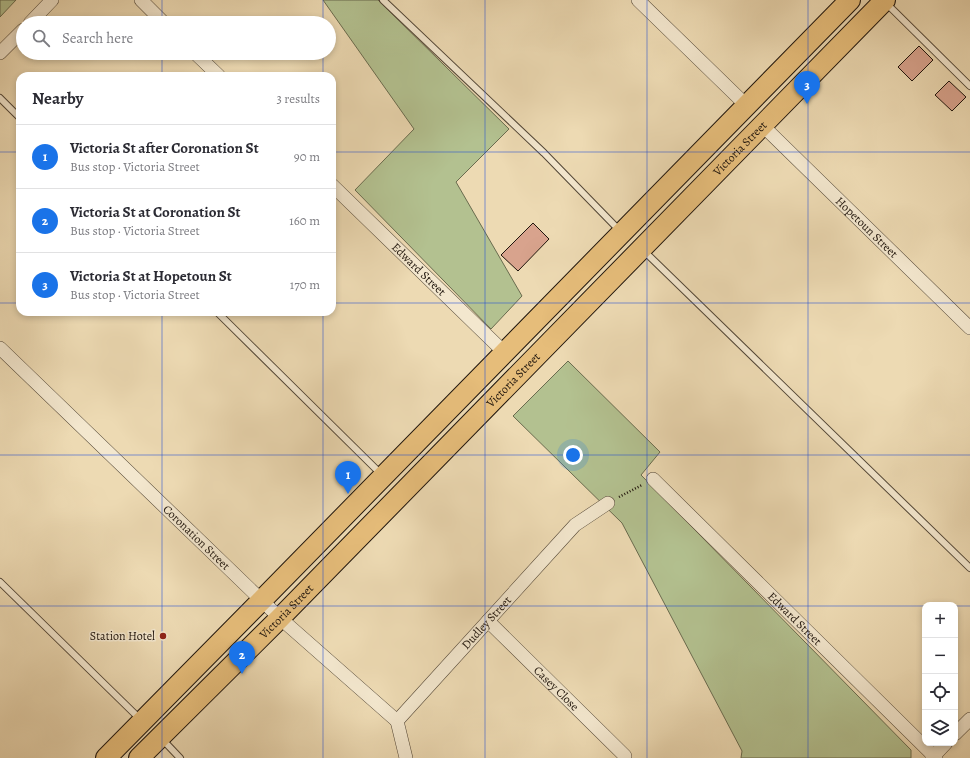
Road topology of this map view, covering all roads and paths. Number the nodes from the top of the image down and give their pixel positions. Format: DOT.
graph roads {
  1 [pos="52,0"];
  2 [pos="141,0"];
  3 [pos="383,0"];
  4 [pos="638,0"];
  5 [pos="850,0"];
  6 [pos="885,1"];
  7 [pos="37,16"];
  8 [pos="157,16"];
  9 [pos="16,37"];
  10 [pos="0,53"];
  11 [pos="202,60"];
  12 [pos="215,72"];
  13 [pos="970,86"];
  14 [pos="0,98"];
  15 [pos="747,106"];
  16 [pos="16,114"];
  17 [pos="763,126"];
  18 [pos="336,189"];
  19 [pos="622,233"];
  20 [pos="642,249"];
  21 [pos="221,316"];
  22 [pos="970,328"];
  23 [pos="0,348"];
  24 [pos="505,353"];
  25 [pos="384,476"];
  26 [pos="653,479"];
  27 [pos="608,503"];
  28 [pos="970,568"];
  29 [pos="0,582"];
  30 [pos="262,600"];
  31 [pos="280,618"];
  32 [pos="488,621"];
  33 [pos="970,719"];
  34 [pos="397,721"];
  35 [pos="142,722"];
  36 [pos="958,731"];
  37 [pos="160,737"];
  38 [pos="943,746"];
  39 [pos="625,756"];
  40 [pos="934,757"];
  41 [pos="106,758"];
  42 [pos="138,758"];
  43 [pos="180,758"];
  44 [pos="406,758"];
  1 -- 7 [label="street"];
  2 -- 8 [label="street"];
  3 -- 19 [label="lane"];
  4 -- 15 [label="street"];
  5 -- 15 [label="main road, Victoria Street"];
  6 -- 13 [label="lane"];
  6 -- 17 [label="main road, Victoria Street"];
  9 -- 10 [label="street"];
  11 -- 12 [label="street"];
  14 -- 16 [label="lane"];
  15 -- 19 [label="main road, Victoria Street"];
  17 -- 20 [label="main road, Victoria Street"];
  17 -- 22 [label="street, Hopetoun Street"];
  18 -- 24 [label="street, Edward Street"];
  19 -- 24 [label="main road, Victoria Street"];
  20 -- 28 [label="lane"];
  20 -- 31 [label="main road, Victoria Street"];
  21 -- 25 [label="lane"];
  23 -- 30 [label="street, Coronation Street"];
  24 -- 25 [label="main road, Victoria Street"];
  25 -- 30 [label="main road, Victoria Street"];
  26 -- 27 [label="path"];
  26 -- 40 [label="street, Edward Street"];
  27 -- 32 [label="street, Dudley Street"];
  29 -- 35 [label="lane"];
  30 -- 31 [label="street, Coronation Street"];
  30 -- 35 [label="main road, Victoria Street"];
  31 -- 34 [label="street, Coronation Street"];
  31 -- 37 [label="main road, Victoria Street"];
  32 -- 34 [label="street, Dudley Street"];
  32 -- 39 [label="street, Casey Close"];
  33 -- 36 [label="street"];
  34 -- 44 [label="street"];
  35 -- 41 [label="main road, Victoria Street"];
  37 -- 42 [label="main road, Victoria Street"];
  37 -- 43 [label="lane"];
  38 -- 40 [label="street"];
}
